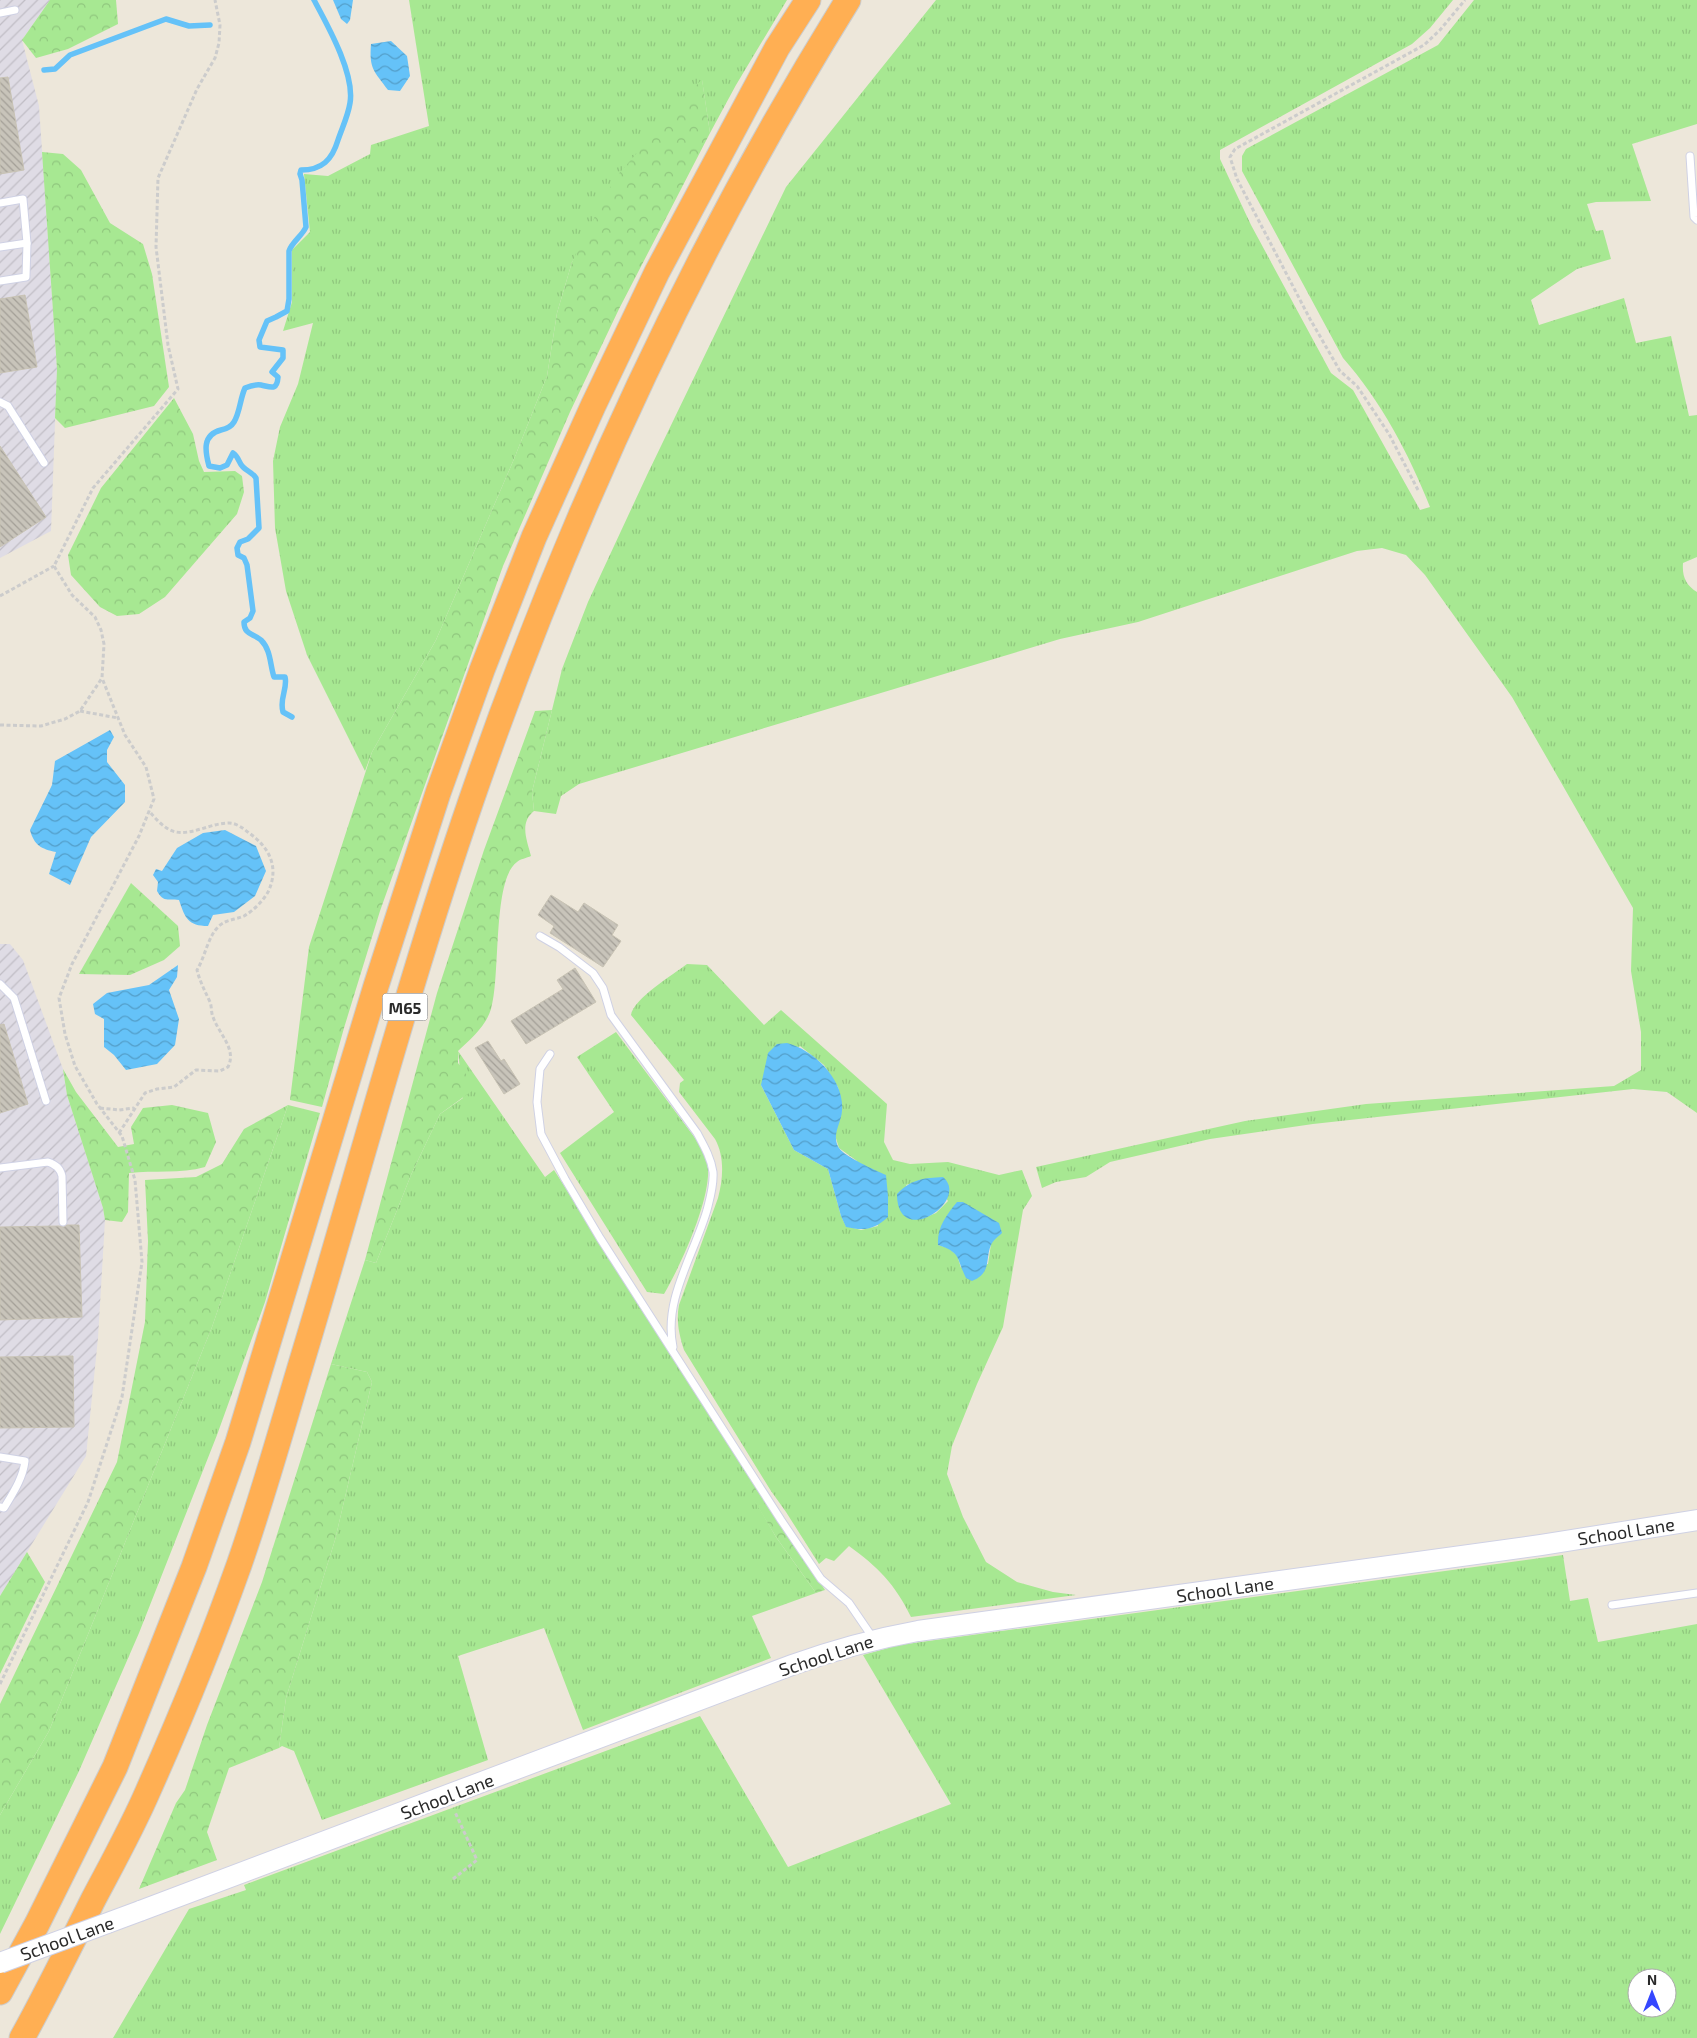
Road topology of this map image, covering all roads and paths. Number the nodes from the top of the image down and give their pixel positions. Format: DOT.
graph roads {
  1 [pos="215,0"];
  2 [pos="808,0"];
  3 [pos="848,0"];
  4 [pos="1465,0"];
  5 [pos="15,10"];
  6 [pos="0,13"];
  7 [pos="1690,156"];
  8 [pos="0,203"];
  9 [pos="1697,220"];
  10 [pos="27,243"];
  11 [pos="0,247"];
  12 [pos="0,281"];
  13 [pos="0,402"];
  14 [pos="44,463"];
  15 [pos="1418,490"];
  16 [pos="54,566"];
  17 [pos="0,596"];
  18 [pos="102,678"];
  19 [pos="80,710"];
  20 [pos="118,718"];
  21 [pos="0,725"];
  22 [pos="149,811"];
  23 [pos="540,936"];
  24 [pos="0,984"];
  25 [pos="550,1054"];
  26 [pos="46,1101"];
  27 [pos="100,1108"];
  28 [pos="134,1108"];
  29 [pos="119,1133"];
  30 [pos="0,1168"];
  31 [pos="63,1222"];
  32 [pos="674,1352"];
  33 [pos="0,1457"];
  34 [pos="0,1506"];
  35 [pos="1697,1520"];
  36 [pos="1697,1593"];
  37 [pos="1612,1605"];
  38 [pos="873,1639"];
  39 [pos="0,1684"];
  40 [pos="447,1796"];
  41 [pos="453,1879"];
  42 [pos="0,1963"];
  43 [pos="0,1992"];
  44 [pos="22,2038"];
  1 -- 16 [label="path"];
  2 -- 43 [label="highway, M65"];
  3 -- 44 [label="highway, M65"];
  4 -- 15 [label="path"];
  5 -- 6 [label="lane"];
  7 -- 9 [label="lane"];
  8 -- 10 [label="lane"];
  10 -- 11 [label="lane"];
  10 -- 12 [label="lane"];
  13 -- 14 [label="lane"];
  16 -- 17 [label="path"];
  16 -- 18 [label="path"];
  18 -- 19 [label="path"];
  18 -- 20 [label="path"];
  19 -- 20 [label="path"];
  19 -- 21 [label="path"];
  20 -- 22 [label="path"];
  22 -- 27 [label="path"];
  22 -- 28 [label="path"];
  23 -- 32 [label="lane"];
  24 -- 26 [label="lane"];
  25 -- 32 [label="lane"];
  27 -- 28 [label="path"];
  27 -- 29 [label="path"];
  28 -- 29 [label="path"];
  29 -- 39 [label="path"];
  30 -- 31 [label="lane"];
  32 -- 38 [label="lane"];
  33 -- 34 [label="lane"];
  35 -- 38 [label="main road, School Lane"];
  36 -- 37 [label="lane"];
  38 -- 40 [label="main road, School Lane"];
  40 -- 41 [label="path"];
  40 -- 42 [label="main road, School Lane, bridge"];
}
